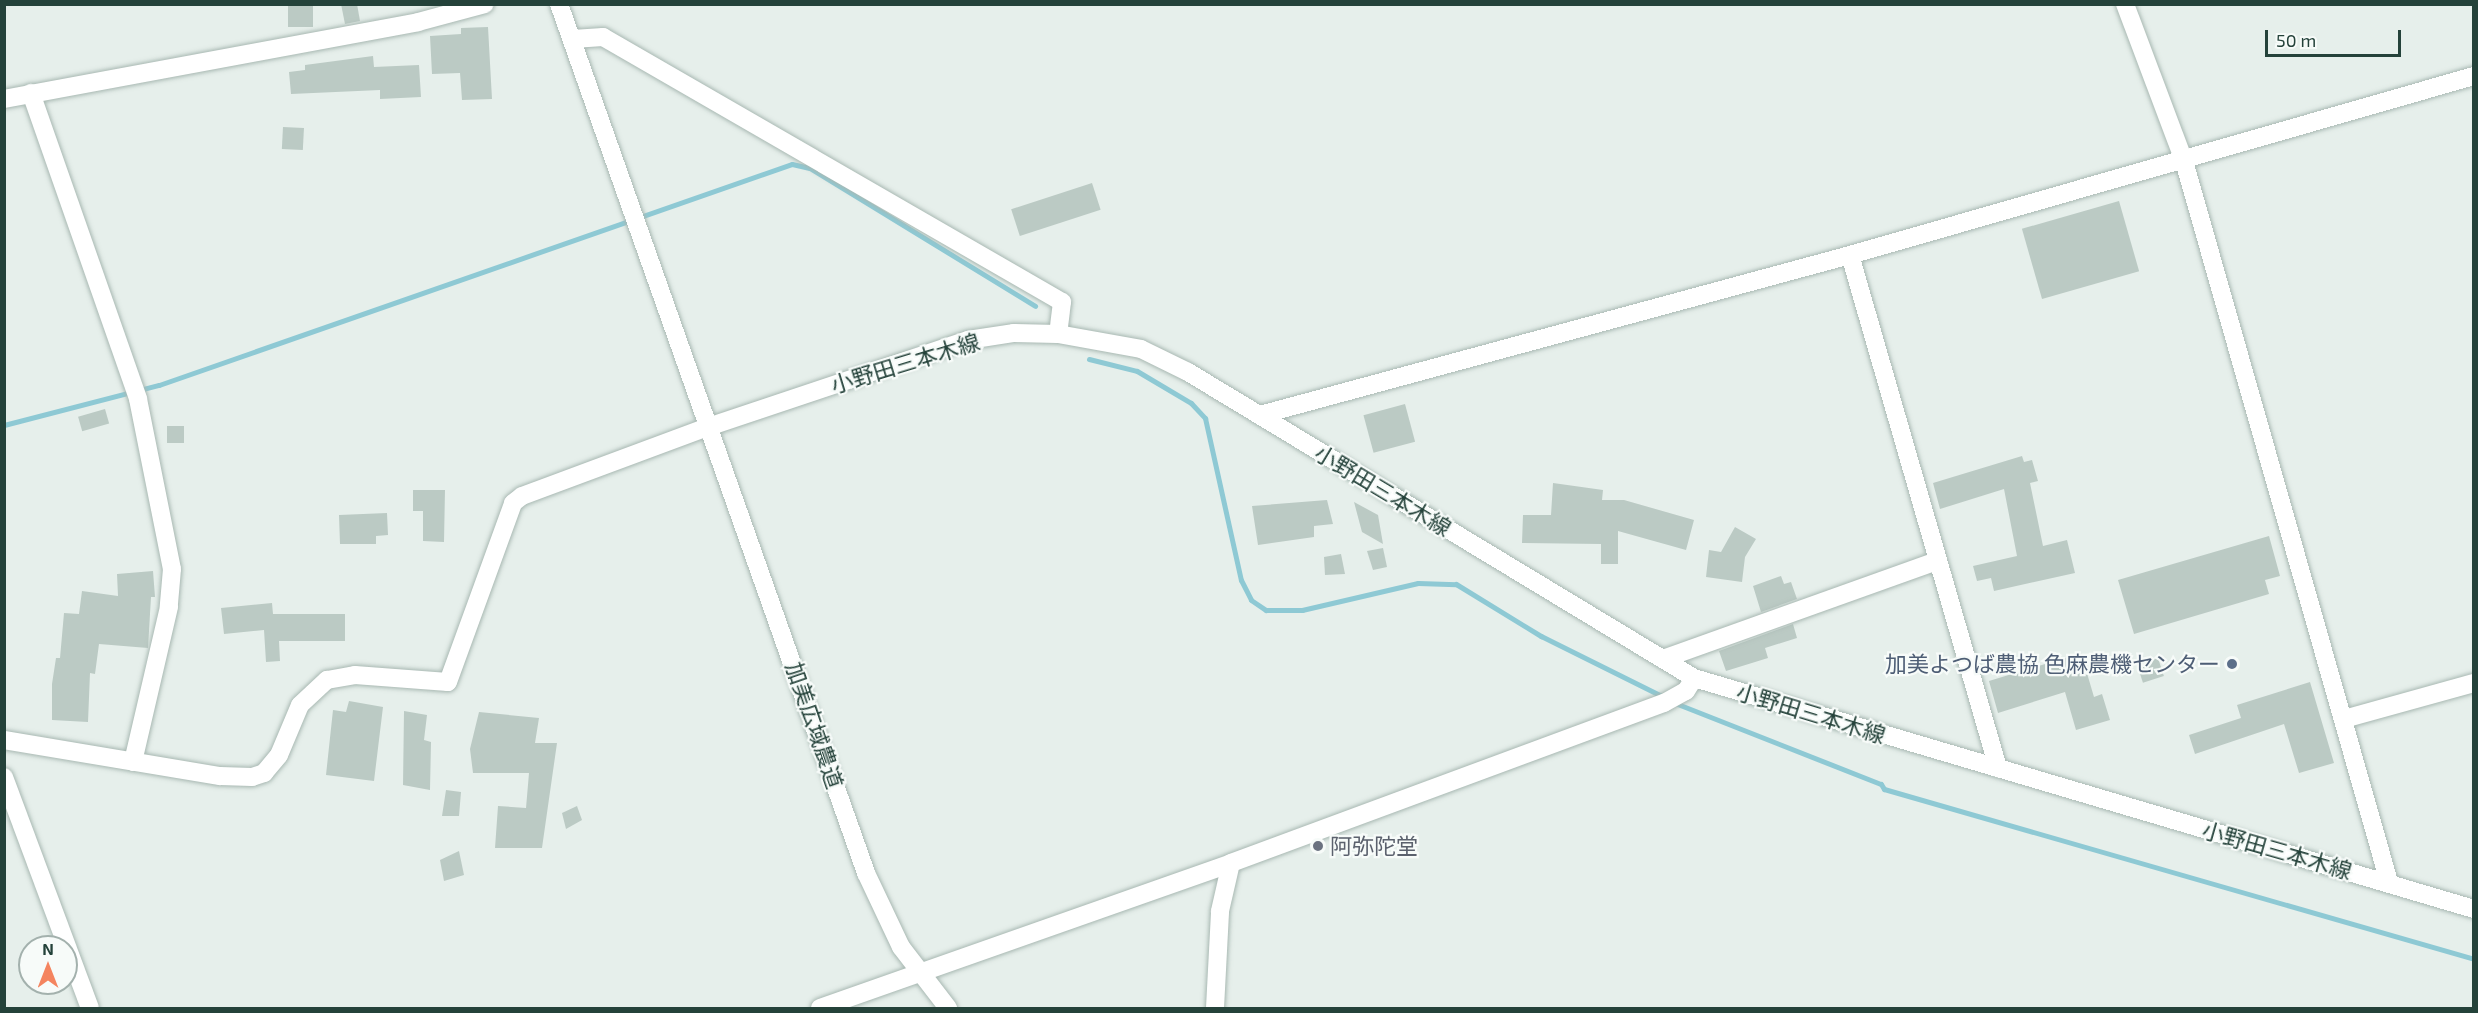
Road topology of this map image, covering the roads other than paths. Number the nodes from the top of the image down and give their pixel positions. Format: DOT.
graph roads {
  1 [pos="485,4"];
  2 [pos="559,4"];
  3 [pos="2125,4"];
  4 [pos="573,39"];
  5 [pos="2474,76"];
  6 [pos="31,93"];
  7 [pos="4,99"];
  8 [pos="2184,161"];
  9 [pos="1850,255"];
  10 [pos="1058,334"];
  11 [pos="1260,415"];
  12 [pos="708,427"];
  13 [pos="1936,561"];
  14 [pos="1662,659"];
  15 [pos="1694,678"];
  16 [pos="2474,683"];
  17 [pos="2344,719"];
  18 [pos="4,740"];
  19 [pos="133,762"];
  20 [pos="1998,768"];
  21 [pos="4,777"];
  22 [pos="1231,863"];
  23 [pos="2389,882"];
  24 [pos="2474,909"];
  25 [pos="920,975"];
  26 [pos="90,1008"];
  27 [pos="820,1008"];
  28 [pos="948,1008"];
  29 [pos="1215,1008"];
  1 -- 6 [label="street"];
  2 -- 4 [label="street"];
  3 -- 8 [label="street"];
  4 -- 10 [label="street"];
  4 -- 12 [label="street"];
  5 -- 8 [label="street"];
  6 -- 7 [label="street"];
  6 -- 19 [label="street"];
  8 -- 9 [label="street"];
  8 -- 17 [label="street"];
  9 -- 11 [label="street"];
  9 -- 13 [label="street"];
  10 -- 11 [label="street, 小野田三本木線"];
  10 -- 12 [label="street, 小野田三本木線"];
  11 -- 14 [label="street, 小野田三本木線"];
  12 -- 19 [label="street, 小野田三本木線"];
  12 -- 25 [label="street, 加美広域農道"];
  13 -- 14 [label="street"];
  13 -- 20 [label="street"];
  14 -- 15 [label="street, 小野田三本木線"];
  15 -- 20 [label="street, 小野田三本木線"];
  15 -- 22 [label="street"];
  16 -- 17 [label="street"];
  17 -- 23 [label="street"];
  18 -- 19 [label="street"];
  20 -- 23 [label="street, 小野田三本木線"];
  21 -- 26 [label="street"];
  22 -- 25 [label="street"];
  22 -- 29 [label="street"];
  23 -- 24 [label="street, 小野田三本木線"];
  25 -- 27 [label="street"];
  25 -- 28 [label="street, 加美広域農道"];
}
